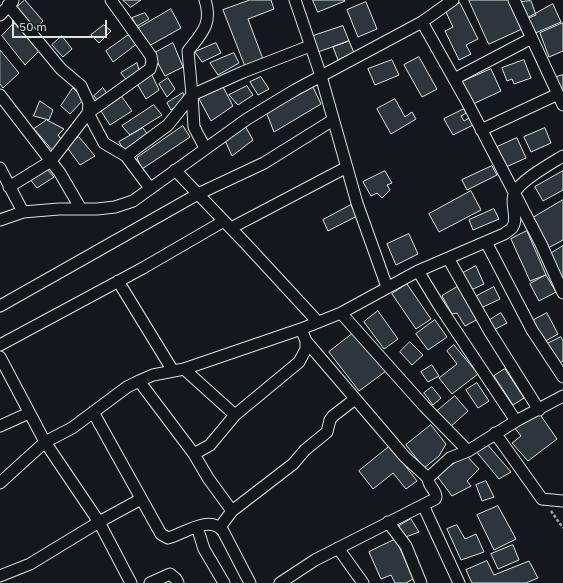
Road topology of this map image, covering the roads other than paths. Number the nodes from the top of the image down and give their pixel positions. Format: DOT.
graph roads {
  1 [pos="111,0"];
  2 [pos="205,0"];
  3 [pos="295,0"];
  4 [pos="453,0"];
  5 [pos="514,0"];
  6 [pos="11,3"];
  7 [pos="0,15"];
  8 [pos="422,22"];
  9 [pos="532,38"];
  10 [pos="310,46"];
  11 [pos="321,76"];
  12 [pos="454,79"];
  13 [pos="558,94"];
  14 [pos="0,95"];
  15 [pos="192,95"];
  16 [pos="563,104"];
  17 [pos="88,113"];
  18 [pos="333,120"];
  19 [pos="482,130"];
  20 [pos="205,148"];
  21 [pos="126,156"];
  22 [pos="563,156"];
  23 [pos="51,161"];
  24 [pos="347,167"];
  25 [pos="0,168"];
  26 [pos="175,170"];
  27 [pos="9,186"];
  28 [pos="150,188"];
  29 [pos="198,194"];
  30 [pos="514,194"];
  31 [pos="81,209"];
  32 [pos="22,212"];
  33 [pos="0,220"];
  34 [pos="227,224"];
  35 [pos="486,242"];
  36 [pos="448,258"];
  37 [pos="418,271"];
  38 [pos="118,281"];
  39 [pos="387,287"];
  40 [pos="562,288"];
  41 [pos="0,306"];
  42 [pos="341,313"];
  43 [pos="318,322"];
  44 [pos="301,329"];
  45 [pos="306,341"];
  46 [pos="0,345"];
  47 [pos="0,357"];
  48 [pos="178,370"];
  49 [pos="563,377"];
  50 [pos="139,381"];
  51 [pos="563,396"];
  52 [pos="356,398"];
  53 [pos="539,410"];
  54 [pos="93,412"];
  55 [pos="29,413"];
  56 [pos="235,416"];
  57 [pos="516,421"];
  58 [pos="0,426"];
  59 [pos="495,433"];
  60 [pos="45,442"];
  61 [pos="468,451"];
  62 [pos="194,454"];
  63 [pos="428,478"];
  64 [pos="0,483"];
  65 [pos="141,499"];
  66 [pos="563,501"];
  67 [pos="424,506"];
  68 [pos="232,511"];
  69 [pos="99,522"];
  70 [pos="388,522"];
  71 [pos="197,527"];
  72 [pos="220,527"];
  73 [pos="338,548"];
  74 [pos="0,576"];
  75 [pos="131,583"];
  76 [pos="150,583"];
  77 [pos="178,583"];
  78 [pos="224,583"];
  79 [pos="250,583"];
  80 [pos="280,583"];
  81 [pos="363,583"];
  82 [pos="421,583"];
  83 [pos="459,583"];
  1 -- 17 [label="street"];
  2 -- 15 [label="street"];
  3 -- 10 [label="street"];
  4 -- 8 [label="street"];
  5 -- 9 [label="street"];
  6 -- 7 [label="street"];
  6 -- 17 [label="street"];
  8 -- 11 [label="street"];
  8 -- 12 [label="street"];
  9 -- 12 [label="street"];
  9 -- 13 [label="street"];
  10 -- 11 [label="street"];
  10 -- 15 [label="street"];
  11 -- 18 [label="street"];
  11 -- 20 [label="street"];
  12 -- 19 [label="street"];
  13 -- 16 [label="street"];
  13 -- 19 [label="street"];
  14 -- 23 [label="street"];
  15 -- 20 [label="street"];
  15 -- 21 [label="street"];
  17 -- 21 [label="street"];
  17 -- 23 [label="street"];
  18 -- 24 [label="street"];
  18 -- 29 [label="street"];
  19 -- 30 [label="street"];
  20 -- 26 [label="street"];
  21 -- 28 [label="street"];
  22 -- 30 [label="street"];
  23 -- 27 [label="street"];
  23 -- 31 [label="street"];
  24 -- 34 [label="street"];
  24 -- 39 [label="street"];
  25 -- 27 [label="street"];
  26 -- 28 [label="street"];
  26 -- 29 [label="street"];
  27 -- 32 [label="street"];
  28 -- 31 [label="street"];
  29 -- 34 [label="street"];
  29 -- 41 [label="street"];
  30 -- 35 [label="street"];
  30 -- 40 [label="street"];
  31 -- 32 [label="street"];
  32 -- 33 [label="street"];
  34 -- 38 [label="street"];
  34 -- 43 [label="street"];
  35 -- 36 [label="street"];
  35 -- 49 [label="street"];
  36 -- 37 [label="street"];
  36 -- 53 [label="street"];
  37 -- 39 [label="street"];
  37 -- 57 [label="street"];
  38 -- 46 [label="street"];
  38 -- 48 [label="street"];
  39 -- 42 [label="street"];
  42 -- 43 [label="street"];
  42 -- 61 [label="street"];
  43 -- 44 [label="street"];
  44 -- 45 [label="street"];
  44 -- 48 [label="street"];
  45 -- 52 [label="street"];
  45 -- 56 [label="street"];
  47 -- 55 [label="street"];
  48 -- 50 [label="street"];
  48 -- 56 [label="street"];
  50 -- 54 [label="street"];
  50 -- 62 [label="street"];
  51 -- 53 [label="street"];
  52 -- 63 [label="street"];
  52 -- 68 [label="street"];
  53 -- 57 [label="street"];
  54 -- 60 [label="street"];
  54 -- 65 [label="street"];
  55 -- 58 [label="street"];
  55 -- 60 [label="street"];
  56 -- 62 [label="street"];
  57 -- 59 [label="street"];
  59 -- 61 [label="street"];
  59 -- 66 [label="street"];
  60 -- 64 [label="street"];
  60 -- 69 [label="street"];
  61 -- 63 [label="street"];
  62 -- 68 [label="street"];
  63 -- 67 [label="street"];
  65 -- 69 [label="street"];
  65 -- 71 [label="street"];
  67 -- 70 [label="street"];
  67 -- 83 [label="street"];
  68 -- 72 [label="street"];
  69 -- 74 [label="street"];
  69 -- 75 [label="street"];
  70 -- 73 [label="street"];
  70 -- 82 [label="street"];
  71 -- 72 [label="street"];
  71 -- 78 [label="street"];
  72 -- 79 [label="street"];
  73 -- 80 [label="street"];
  73 -- 81 [label="street"];
  76 -- 77 [label="street"];
}
